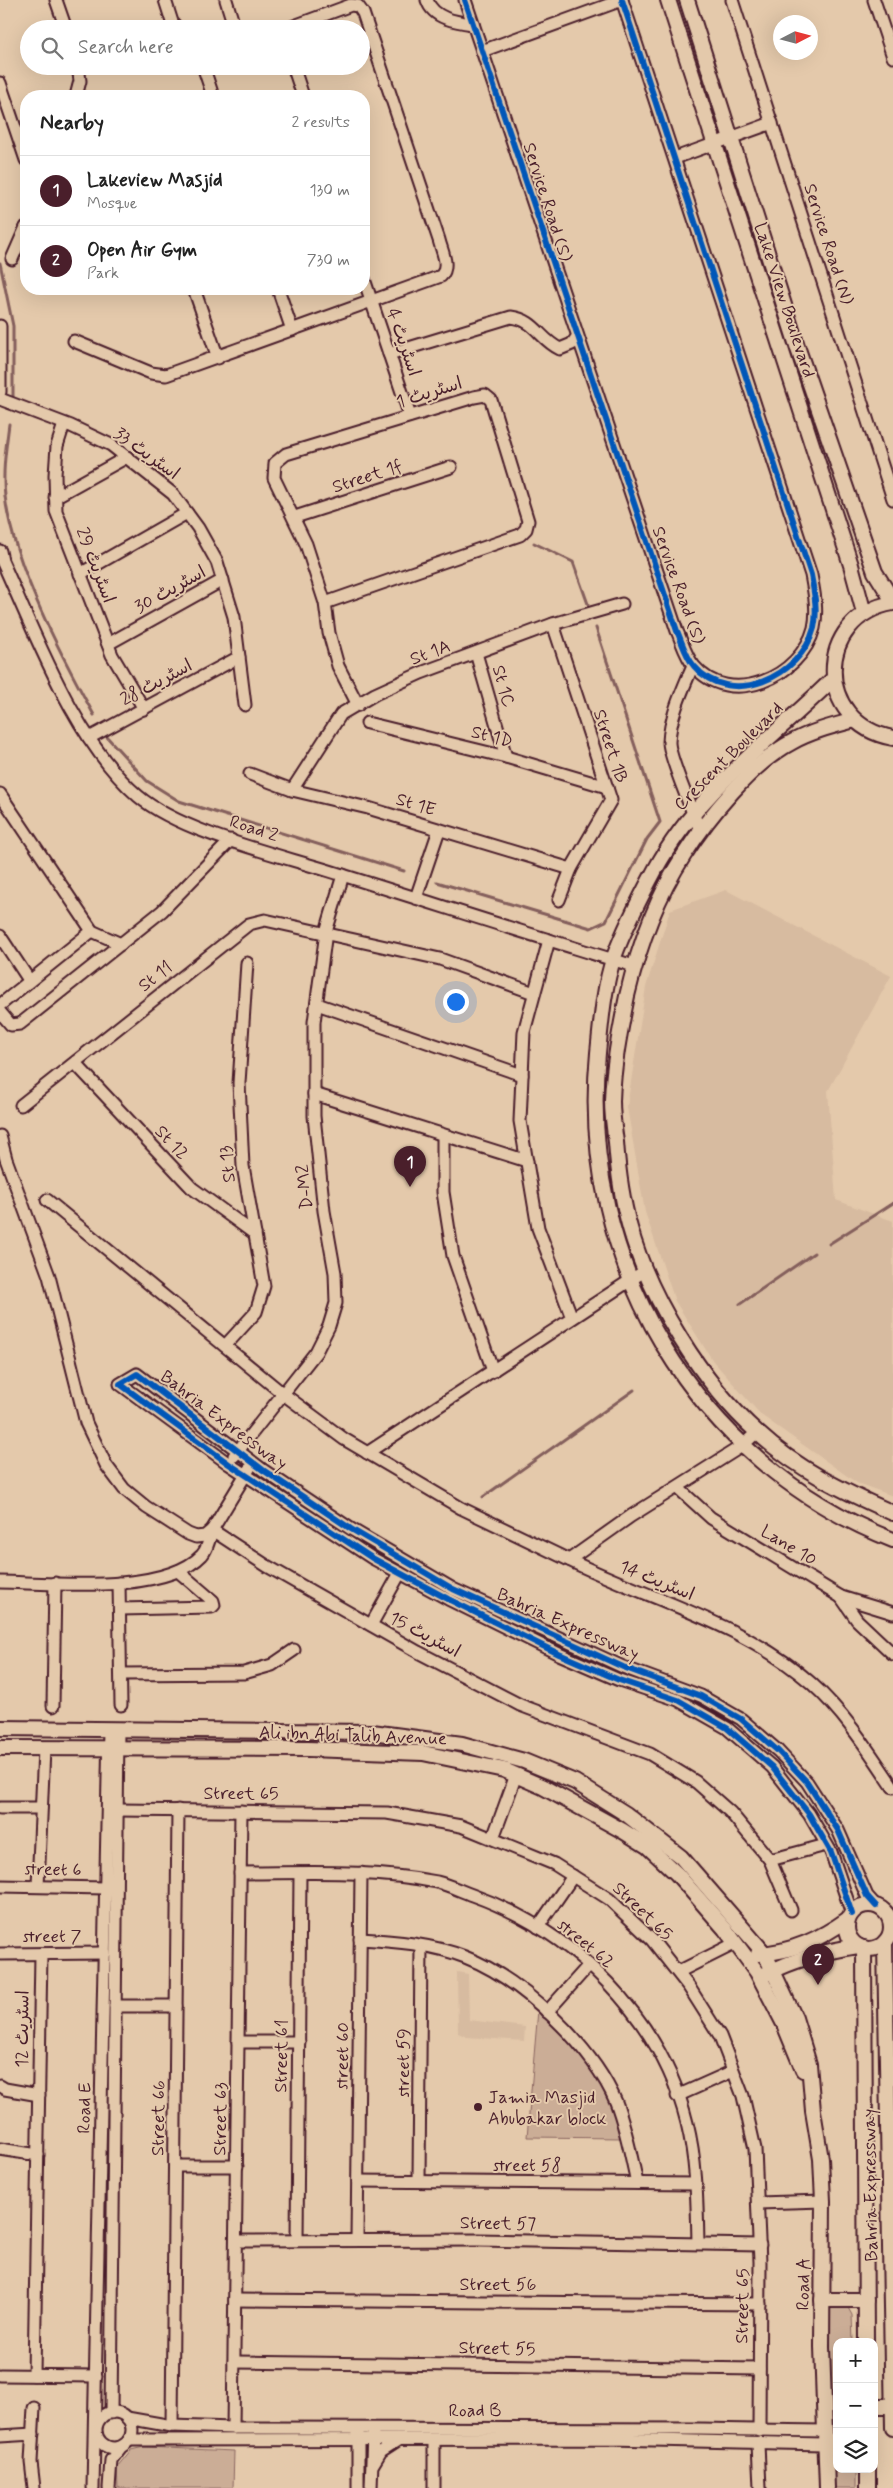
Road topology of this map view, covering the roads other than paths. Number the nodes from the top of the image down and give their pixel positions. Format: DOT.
graph roads {
  1 [pos="56,0"];
  2 [pos="164,0"];
  3 [pos="226,0"];
  4 [pos="465,0"];
  5 [pos="622,0"];
  6 [pos="668,0"];
  7 [pos="687,0"];
  8 [pos="732,0"];
  9 [pos="874,0"];
  10 [pos="428,2"];
  11 [pos="63,20"];
  12 [pos="171,20"];
  13 [pos="232,20"];
  14 [pos="310,20"];
  15 [pos="365,20"];
  16 [pos="473,24"];
  17 [pos="370,34"];
  18 [pos="482,51"];
  19 [pos="893,56"];
  20 [pos="79,75"];
  21 [pos="206,75"];
  22 [pos="296,75"];
  23 [pos="0,83"];
  24 [pos="78,90"];
  25 [pos="211,90"];
  26 [pos="301,90"];
  27 [pos="772,123"];
  28 [pos="730,138"];
  29 [pos="20,142"];
  30 [pos="714,144"];
  31 [pos="674,158"];
  32 [pos="20,241"];
  33 [pos="12,259"];
  34 [pos="196,295"];
  35 [pos="280,295"];
  36 [pos="369,295"];
  37 [pos="371,302"];
  38 [pos="0,326"];
  39 [pos="292,330"];
  40 [pos="577,337"];
  41 [pos="74,341"];
  42 [pos="389,354"];
  43 [pos="218,358"];
  44 [pos="0,387"];
  45 [pos="0,392"];
  46 [pos="0,399"];
  47 [pos="410,416"];
  48 [pos="64,424"];
  49 [pos="127,457"];
  50 [pos="450,467"];
  51 [pos="55,497"];
  52 [pos="893,500"];
  53 [pos="187,512"];
  54 [pos="295,517"];
  55 [pos="0,551"];
  56 [pos="80,574"];
  57 [pos="223,580"];
  58 [pos="893,602"];
  59 [pos="325,603"];
  60 [pos="622,604"];
  61 [pos="864,613"];
  62 [pos="553,624"];
  63 [pos="108,644"];
  64 [pos="476,653"];
  65 [pos="239,657"];
  66 [pos="693,665"];
  67 [pos="834,678"];
  68 [pos="245,705"];
  69 [pos="358,705"];
  70 [pos="144,709"];
  71 [pos="855,720"];
  72 [pos="367,723"];
  73 [pos="89,738"];
  74 [pos="893,738"];
  75 [pos="506,757"];
  76 [pos="250,774"];
  77 [pos="607,788"];
  78 [pos="292,790"];
  79 [pos="0,794"];
  80 [pos="693,813"];
  81 [pos="439,830"];
  82 [pos="700,830"];
  83 [pos="231,840"];
  84 [pos="572,869"];
  85 [pos="343,875"];
  86 [pos="416,898"];
  87 [pos="558,900"];
  88 [pos="92,931"];
  89 [pos="326,932"];
  90 [pos="0,936"];
  91 [pos="549,940"];
  92 [pos="121,944"];
  93 [pos="613,960"];
  94 [pos="247,963"];
  95 [pos="634,966"];
  96 [pos="29,980"];
  97 [pos="534,993"];
  98 [pos="317,1004"];
  99 [pos="0,1005"];
  100 [pos="0,1012"];
  101 [pos="75,1063"];
  102 [pos="522,1075"];
  103 [pos="314,1094"];
  104 [pos="21,1105"];
  105 [pos="443,1135"];
  106 [pos="0,1136"];
  107 [pos="527,1161"];
  108 [pos="47,1200"];
  109 [pos="255,1234"];
  110 [pos="646,1270"];
  111 [pos="630,1280"];
  112 [pos="572,1318"];
  113 [pos="225,1346"];
  114 [pos="493,1371"];
  115 [pos="282,1393"];
  116 [pos="756,1432"];
  117 [pos="742,1446"];
  118 [pos="238,1451"];
  119 [pos="367,1453"];
  120 [pos="253,1463"];
  121 [pos="229,1464"];
  122 [pos="245,1474"];
  123 [pos="678,1488"];
  124 [pos="893,1514"];
  125 [pos="212,1530"];
  126 [pos="893,1540"];
  127 [pos="568,1560"];
  128 [pos="178,1572"];
  129 [pos="400,1573"];
  130 [pos="0,1582"];
  131 [pos="55,1583"];
  132 [pos="119,1584"];
  133 [pos="841,1597"];
  134 [pos="120,1609"];
  135 [pos="893,1613"];
  136 [pos="371,1625"];
  137 [pos="294,1650"];
  138 [pos="893,1654"];
  139 [pos="122,1674"];
  140 [pos="121,1705"];
  141 [pos="53,1706"];
  142 [pos="0,1728"];
  143 [pos="114,1729"];
  144 [pos="0,1748"];
  145 [pos="113,1748"];
  146 [pos="44,1749"];
  147 [pos="516,1775"];
  148 [pos="893,1787"];
  149 [pos="0,1808"];
  150 [pos="41,1808"];
  151 [pos="117,1810"];
  152 [pos="178,1810"];
  153 [pos="241,1811"];
  154 [pos="493,1838"];
  155 [pos="826,1846"];
  156 [pos="770,1860"];
  157 [pos="240,1873"];
  158 [pos="300,1873"];
  159 [pos="361,1873"];
  160 [pos="573,1876"];
  161 [pos="0,1886"];
  162 [pos="38,1886"];
  163 [pos="106,1888"];
  164 [pos="884,1909"];
  165 [pos="791,1910"];
  166 [pos="850,1917"];
  167 [pos="538,1927"];
  168 [pos="889,1937"];
  169 [pos="360,1939"];
  170 [pos="736,1943"];
  171 [pos="421,1946"];
  172 [pos="861,1947"];
  173 [pos="105,1953"];
  174 [pos="0,1954"];
  175 [pos="41,1954"];
  176 [pos="765,1954"];
  177 [pos="745,1955"];
  178 [pos="589,1965"];
  179 [pos="774,1970"];
  180 [pos="678,1972"];
  181 [pos="760,1977"];
  182 [pos="115,2006"];
  183 [pos="176,2006"];
  184 [pos="547,2012"];
  185 [pos="238,2042"];
  186 [pos="299,2042"];
  187 [pos="733,2071"];
  188 [pos="810,2081"];
  189 [pos="0,2086"];
  190 [pos="38,2095"];
  191 [pos="678,2096"];
  192 [pos="0,2149"];
  193 [pos="38,2155"];
  194 [pos="175,2166"];
  195 [pos="237,2166"];
  196 [pos="358,2181"];
  197 [pos="419,2182"];
  198 [pos="637,2183"];
  199 [pos="696,2184"];
  200 [pos="822,2201"];
  201 [pos="758,2203"];
  202 [pos="297,2240"];
  203 [pos="357,2240"];
  204 [pos="236,2241"];
  205 [pos="698,2243"];
  206 [pos="760,2245"];
  207 [pos="235,2300"];
  208 [pos="822,2300"];
  209 [pos="866,2300"];
  210 [pos="760,2304"];
  211 [pos="866,2338"];
  212 [pos="234,2362"];
  213 [pos="759,2370"];
  214 [pos="0,2375"];
  215 [pos="34,2375"];
  216 [pos="96,2376"];
  217 [pos="878,2406"];
  218 [pos="893,2406"];
  219 [pos="34,2408"];
  220 [pos="111,2413"];
  221 [pos="127,2418"];
  222 [pos="172,2426"];
  223 [pos="233,2428"];
  224 [pos="358,2428"];
  225 [pos="372,2428"];
  226 [pos="893,2428"];
  227 [pos="96,2429"];
  228 [pos="759,2431"];
  229 [pos="33,2434"];
  230 [pos="0,2436"];
  231 [pos="824,2438"];
  232 [pos="358,2440"];
  233 [pos="372,2440"];
  234 [pos="398,2440"];
  235 [pos="434,2440"];
  236 [pos="125,2443"];
  237 [pos="758,2444"];
  238 [pos="371,2468"];
  239 [pos="868,2473"];
  240 [pos="34,2488"];
  241 [pos="93,2488"];
  242 [pos="109,2488"];
  243 [pos="358,2488"];
  244 [pos="371,2488"];
  245 [pos="434,2488"];
  246 [pos="760,2488"];
  247 [pos="827,2488"];
  248 [pos="868,2488"];
  1 -- 11 [label="street"];
  2 -- 12 [label="street"];
  3 -- 13 [label="street"];
  4 -- 16 [label="street, Service Road (S)"];
  5 -- 18 [label="street"];
  5 -- 31 [label="street, Service Road (S)"];
  6 -- 30 [label="main road, Lake View Boulevard"];
  7 -- 28 [label="main road, Lake View Boulevard"];
  8 -- 27 [label="street, Service Road (N)"];
  9 -- 19 [label="street"];
  10 -- 16 [label="street"];
  14 -- 15 [label="street"];
  16 -- 18 [label="street, Service Road (S)"];
  17 -- 37 [label="street"];
  18 -- 40 [label="street, Service Road (S)"];
  20 -- 24 [label="street"];
  21 -- 25 [label="street"];
  22 -- 26 [label="street"];
  23 -- 29 [label="street"];
  27 -- 28 [label="street"];
  27 -- 52 [label="street, Service Road (N)"];
  28 -- 30 [label="street"];
  28 -- 58 [label="main road, Lake View Boulevard"];
  30 -- 31 [label="street"];
  30 -- 61 [label="main road, Lake View Boulevard"];
  31 -- 66 [label="street, Service Road (S)"];
  32 -- 33 [label="street"];
  34 -- 43 [label="street"];
  35 -- 39 [label="street"];
  36 -- 37 [label="street, اسٹریٹ 4"];
  37 -- 39 [label="street"];
  37 -- 42 [label="street, اسٹریٹ 4"];
  38 -- 44 [label="street"];
  39 -- 43 [label="street"];
  40 -- 42 [label="street"];
  40 -- 66 [label="street, Service Road (S)"];
  41 -- 43 [label="street"];
  42 -- 47 [label="street, اسٹریٹ 4"];
  44 -- 45 [label="street"];
  46 -- 48 [label="street, اسٹریٹ 33"];
  47 -- 54 [label="street, اسٹریٹ 1"];
  47 -- 59 [label="street, اسٹریٹ 1"];
  48 -- 49 [label="street, اسٹریٹ 33"];
  48 -- 51 [label="street, اسٹریٹ 29"];
  49 -- 51 [label="street"];
  49 -- 53 [label="street, اسٹریٹ 33"];
  50 -- 54 [label="street, Street 1f"];
  51 -- 56 [label="street, اسٹریٹ 29"];
  53 -- 56 [label="street"];
  53 -- 57 [label="street, اسٹریٹ 33"];
  54 -- 59 [label="street, اسٹریٹ 1"];
  55 -- 73 [label="street, Road 2"];
  56 -- 63 [label="street, اسٹریٹ 29"];
  57 -- 63 [label="street, اسٹریٹ 30"];
  57 -- 65 [label="street, اسٹریٹ 33"];
  58 -- 61 [label="main road"];
  59 -- 69 [label="street, اسٹریٹ 1"];
  60 -- 62 [label="street, St 1A"];
  61 -- 67 [label="main road"];
  62 -- 64 [label="street, St 1A"];
  62 -- 77 [label="street, Street 1B"];
  63 -- 70 [label="street, اسٹریٹ 29"];
  64 -- 69 [label="street, St 1A"];
  64 -- 75 [label="street, St 1C"];
  65 -- 68 [label="street, اسٹریٹ 33"];
  65 -- 70 [label="street, اسٹریٹ 28"];
  66 -- 80 [label="street"];
  67 -- 71 [label="main road"];
  67 -- 80 [label="main road, Crescent Boulevard"];
  69 -- 78 [label="street, St 1A"];
  70 -- 73 [label="street, اسٹریٹ 28"];
  71 -- 74 [label="main road"];
  71 -- 82 [label="main road, Crescent Boulevard"];
  72 -- 75 [label="street, St 1D"];
  73 -- 83 [label="street, Road 2"];
  75 -- 77 [label="street, St 1D"];
  76 -- 78 [label="street, St 1E"];
  77 -- 84 [label="street, Street 1B"];
  78 -- 81 [label="street, St 1E"];
  79 -- 88 [label="street"];
  80 -- 82 [label="street"];
  80 -- 93 [label="main road, Crescent Boulevard"];
  81 -- 84 [label="street, St 1E"];
  81 -- 86 [label="street"];
  82 -- 95 [label="main road, Crescent Boulevard"];
  83 -- 85 [label="street, Road 2"];
  83 -- 92 [label="street"];
  84 -- 87 [label="street, Street 1B"];
  85 -- 86 [label="street, Road 2"];
  85 -- 89 [label="street, D-M2"];
  86 -- 91 [label="street, Road 2"];
  88 -- 92 [label="street"];
  88 -- 96 [label="street"];
  89 -- 97 [label="street, St 11"];
  89 -- 98 [label="street, D-M2"];
  89 -- 101 [label="street, St 11"];
  90 -- 96 [label="street"];
  91 -- 93 [label="street, Road 2"];
  91 -- 97 [label="street"];
  92 -- 100 [label="street"];
  93 -- 95 [label="street, Road 2"];
  93 -- 111 [label="main road, Crescent Boulevard"];
  94 -- 109 [label="street, St 13"];
  95 -- 110 [label="main road, Crescent Boulevard"];
  96 -- 99 [label="street"];
  97 -- 102 [label="street"];
  98 -- 102 [label="street"];
  98 -- 103 [label="street, D-M2"];
  101 -- 104 [label="street, St 11"];
  101 -- 109 [label="street, St 12"];
  102 -- 107 [label="street"];
  103 -- 105 [label="street"];
  103 -- 115 [label="street, D-M2"];
  105 -- 107 [label="street"];
  105 -- 114 [label="street"];
  106 -- 125 [label="street"];
  107 -- 112 [label="street"];
  108 -- 113 [label="street, اسٹریٹ 14"];
  109 -- 113 [label="street, St 13"];
  110 -- 111 [label="street"];
  110 -- 116 [label="main road, Crescent Boulevard"];
  111 -- 112 [label="street"];
  111 -- 117 [label="main road, Crescent Boulevard"];
  112 -- 114 [label="street"];
  113 -- 115 [label="street, اسٹریٹ 14"];
  114 -- 119 [label="street"];
  115 -- 118 [label="street, D-M2"];
  115 -- 119 [label="street, اسٹریٹ 14"];
  116 -- 117 [label="street"];
  116 -- 124 [label="main road, Crescent Boulevard"];
  117 -- 123 [label="street"];
  117 -- 126 [label="main road, Crescent Boulevard"];
  118 -- 120 [label="street, Bahria Expressway"];
  118 -- 121 [label="street, D-M2"];
  118 -- 121 [label="street, Bahria Expressway"];
  119 -- 127 [label="street, اسٹریٹ 14"];
  120 -- 122 [label="street"];
  120 -- 164 [label="street, Bahria Expressway"];
  121 -- 122 [label="street, Bahria Expressway"];
  122 -- 125 [label="street"];
  122 -- 129 [label="street, Bahria Expressway"];
  123 -- 127 [label="street"];
  123 -- 133 [label="street, Lane 10"];
  125 -- 128 [label="street"];
  125 -- 136 [label="street, اسٹریٹ 15"];
  127 -- 148 [label="street, اسٹریٹ 14"];
  128 -- 132 [label="street"];
  128 -- 134 [label="street"];
  129 -- 136 [label="street"];
  129 -- 155 [label="street, Bahria Expressway"];
  130 -- 131 [label="street"];
  131 -- 132 [label="street"];
  131 -- 141 [label="street"];
  132 -- 134 [label="street"];
  133 -- 135 [label="street, Lane 10"];
  133 -- 138 [label="street"];
  134 -- 139 [label="street"];
  136 -- 156 [label="street, اسٹریٹ 15"];
  137 -- 139 [label="street"];
  139 -- 140 [label="street"];
  142 -- 143 [label="main road, Ali ibn Abi Talib Avenue"];
  143 -- 145 [label="street, Road E"];
  143 -- 176 [label="main road, Ali ibn Abi Talib Avenue"];
  144 -- 146 [label="main road, Ali ibn Abi Talib Avenue"];
  145 -- 146 [label="main road, Ali ibn Abi Talib Avenue"];
  145 -- 147 [label="main road, Ali ibn Abi Talib Avenue"];
  145 -- 151 [label="street, Road E"];
  145 -- 163 [label="street, Road E"];
  146 -- 150 [label="street"];
  147 -- 154 [label="street"];
  147 -- 170 [label="main road, Ali ibn Abi Talib Avenue"];
  149 -- 150 [label="street"];
  150 -- 162 [label="street"];
  151 -- 152 [label="street, Street 65"];
  151 -- 182 [label="street, Road E"];
  152 -- 153 [label="street, Street 65"];
  152 -- 183 [label="street, Street 66"];
  153 -- 154 [label="street, Street 65"];
  153 -- 157 [label="street, Street 63"];
  154 -- 160 [label="street, Street 65"];
  155 -- 156 [label="street"];
  155 -- 166 [label="street, Bahria Expressway"];
  156 -- 165 [label="street, اسٹریٹ 15"];
  157 -- 158 [label="street, street 62"];
  157 -- 185 [label="street, Street 63"];
  158 -- 159 [label="street, street 62"];
  158 -- 186 [label="street, Street 61"];
  159 -- 167 [label="street, street 62"];
  159 -- 169 [label="street, street 60"];
  160 -- 167 [label="street"];
  160 -- 180 [label="street, Street 65"];
  161 -- 162 [label="street, street 6"];
  162 -- 163 [label="street, street 6"];
  163 -- 173 [label="street, Road E"];
  164 -- 166 [label="main road"];
  164 -- 168 [label="main road"];
  166 -- 172 [label="main road"];
  166 -- 176 [label="main road"];
  167 -- 178 [label="street, street 62"];
  168 -- 172 [label="main road"];
  168 -- 218 [label="main road, Bahria Expressway"];
  169 -- 171 [label="street"];
  169 -- 196 [label="street, street 60"];
  170 -- 177 [label="main road, Ali ibn Abi Talib Avenue"];
  170 -- 180 [label="street"];
  171 -- 184 [label="street"];
  171 -- 197 [label="street, street 59"];
  172 -- 179 [label="main road"];
  172 -- 209 [label="main road, Bahria Expressway"];
  173 -- 175 [label="street, street 7"];
  173 -- 216 [label="street, Road E"];
  174 -- 175 [label="street, street 7"];
  175 -- 190 [label="street, اسٹریٹ 12"];
  176 -- 177 [label="main road"];
  176 -- 179 [label="main road, Ali ibn Abi Talib Avenue"];
  177 -- 181 [label="main road, Ali ibn Abi Talib Avenue"];
  178 -- 184 [label="street"];
  178 -- 191 [label="street, street 62"];
  179 -- 181 [label="main road"];
  179 -- 188 [label="main road, Ali ibn Abi Talib Avenue"];
  180 -- 187 [label="street, Street 65"];
  181 -- 188 [label="main road, Ali ibn Abi Talib Avenue"];
  182 -- 183 [label="street"];
  182 -- 220 [label="street, Road E"];
  183 -- 194 [label="street, Street 66"];
  184 -- 198 [label="street"];
  185 -- 186 [label="street"];
  185 -- 195 [label="street, Street 63"];
  186 -- 202 [label="street, Street 61"];
  187 -- 191 [label="street"];
  187 -- 201 [label="street, Street 65"];
  188 -- 200 [label="main road, Road A"];
  189 -- 190 [label="street"];
  190 -- 193 [label="street, اسٹریٹ 12"];
  191 -- 199 [label="street, street 62"];
  192 -- 193 [label="street"];
  193 -- 215 [label="street, اسٹریٹ 12"];
  194 -- 195 [label="street"];
  194 -- 222 [label="street, Street 66"];
  195 -- 204 [label="street, Street 63"];
  196 -- 197 [label="street, street 58"];
  196 -- 203 [label="street, street 60"];
  197 -- 198 [label="street, street 58"];
  198 -- 199 [label="street, street 58"];
  199 -- 205 [label="street, street 62"];
  200 -- 201 [label="street"];
  200 -- 208 [label="main road, Road A"];
  201 -- 206 [label="street, Street 65"];
  202 -- 203 [label="street, Street 57"];
  202 -- 204 [label="street, Street 57"];
  203 -- 205 [label="street, Street 57"];
  204 -- 207 [label="street, Street 63"];
  205 -- 206 [label="street, Street 57"];
  206 -- 210 [label="street, Street 65"];
  207 -- 210 [label="street, Street 56"];
  207 -- 212 [label="street, Street 63"];
  208 -- 209 [label="main road"];
  208 -- 231 [label="main road, Road A"];
  209 -- 211 [label="main road, Bahria Expressway"];
  210 -- 213 [label="street, Street 65"];
  212 -- 213 [label="street, Street 55"];
  212 -- 223 [label="street, Street 63"];
  213 -- 228 [label="street, Street 65"];
  214 -- 215 [label="street"];
  215 -- 216 [label="street"];
  216 -- 227 [label="street, Road E"];
  217 -- 218 [label="main road"];
  218 -- 226 [label="main road, Bahria Expressway"];
  219 -- 229 [label="street"];
  220 -- 221 [label="street"];
  220 -- 227 [label="street"];
  221 -- 222 [label="street, Road B"];
  221 -- 236 [label="street"];
  222 -- 223 [label="street, Road B"];
  223 -- 224 [label="street, Road B"];
  224 -- 225 [label="street, Road B"];
  224 -- 232 [label="street"];
  225 -- 228 [label="street, Road B"];
  225 -- 233 [label="street"];
  227 -- 236 [label="street"];
  227 -- 241 [label="street, Road E"];
  228 -- 231 [label="street, Road B"];
  229 -- 230 [label="street"];
  229 -- 240 [label="street"];
  231 -- 237 [label="street, Road B"];
  231 -- 247 [label="main road, Road A"];
  232 -- 233 [label="street, Road B"];
  232 -- 236 [label="street, Road B"];
  232 -- 243 [label="street"];
  233 -- 234 [label="street, Road B"];
  233 -- 238 [label="street"];
  234 -- 235 [label="street, Road B"];
  234 -- 238 [label="street"];
  235 -- 237 [label="street, Road B"];
  235 -- 245 [label="street"];
  236 -- 242 [label="street"];
  237 -- 246 [label="street"];
  238 -- 244 [label="street"];
  239 -- 248 [label="main road"];
}
